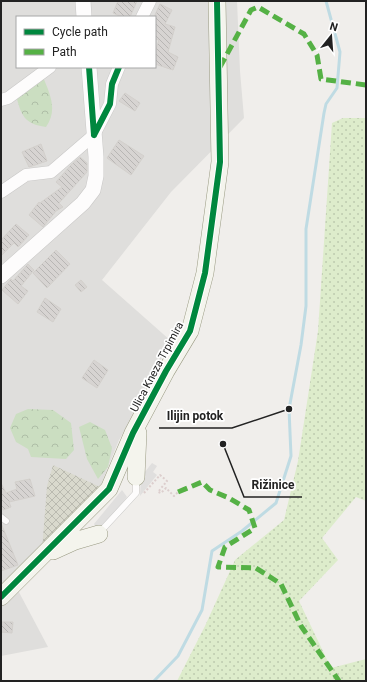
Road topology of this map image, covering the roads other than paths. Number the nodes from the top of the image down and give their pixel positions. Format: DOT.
graph roads {
  1 [pos="83,1"];
  2 [pos="150,1"];
  3 [pos="217,1"];
  4 [pos="84,16"];
  5 [pos="142,16"];
  6 [pos="49,68"];
  7 [pos="89,68"];
  8 [pos="119,68"];
  9 [pos="1,100"];
  10 [pos="94,135"];
  11 [pos="1,192"];
  12 [pos="1,276"];
  13 [pos="139,422"];
  14 [pos="136,476"];
  15 [pos="99,534"];
  16 [pos="42,556"];
  17 [pos="1,597"];
  1 -- 4 [label="street"];
  2 -- 5 [label="street"];
  3 -- 13 [label="main road, Ulica Kneza Trpimira"];
  6 -- 9 [label="street"];
  7 -- 10 [label="street"];
  8 -- 10 [label="street"];
  10 -- 11 [label="street"];
  10 -- 12 [label="street"];
  13 -- 14 [label="main road"];
  13 -- 16 [label="main road, Ulica Kneza Trpimira"];
  14 -- 15 [label="lane"];
  15 -- 16 [label="main road"];
  16 -- 17 [label="main road, Ulica Kneza Trpimira"];
}
